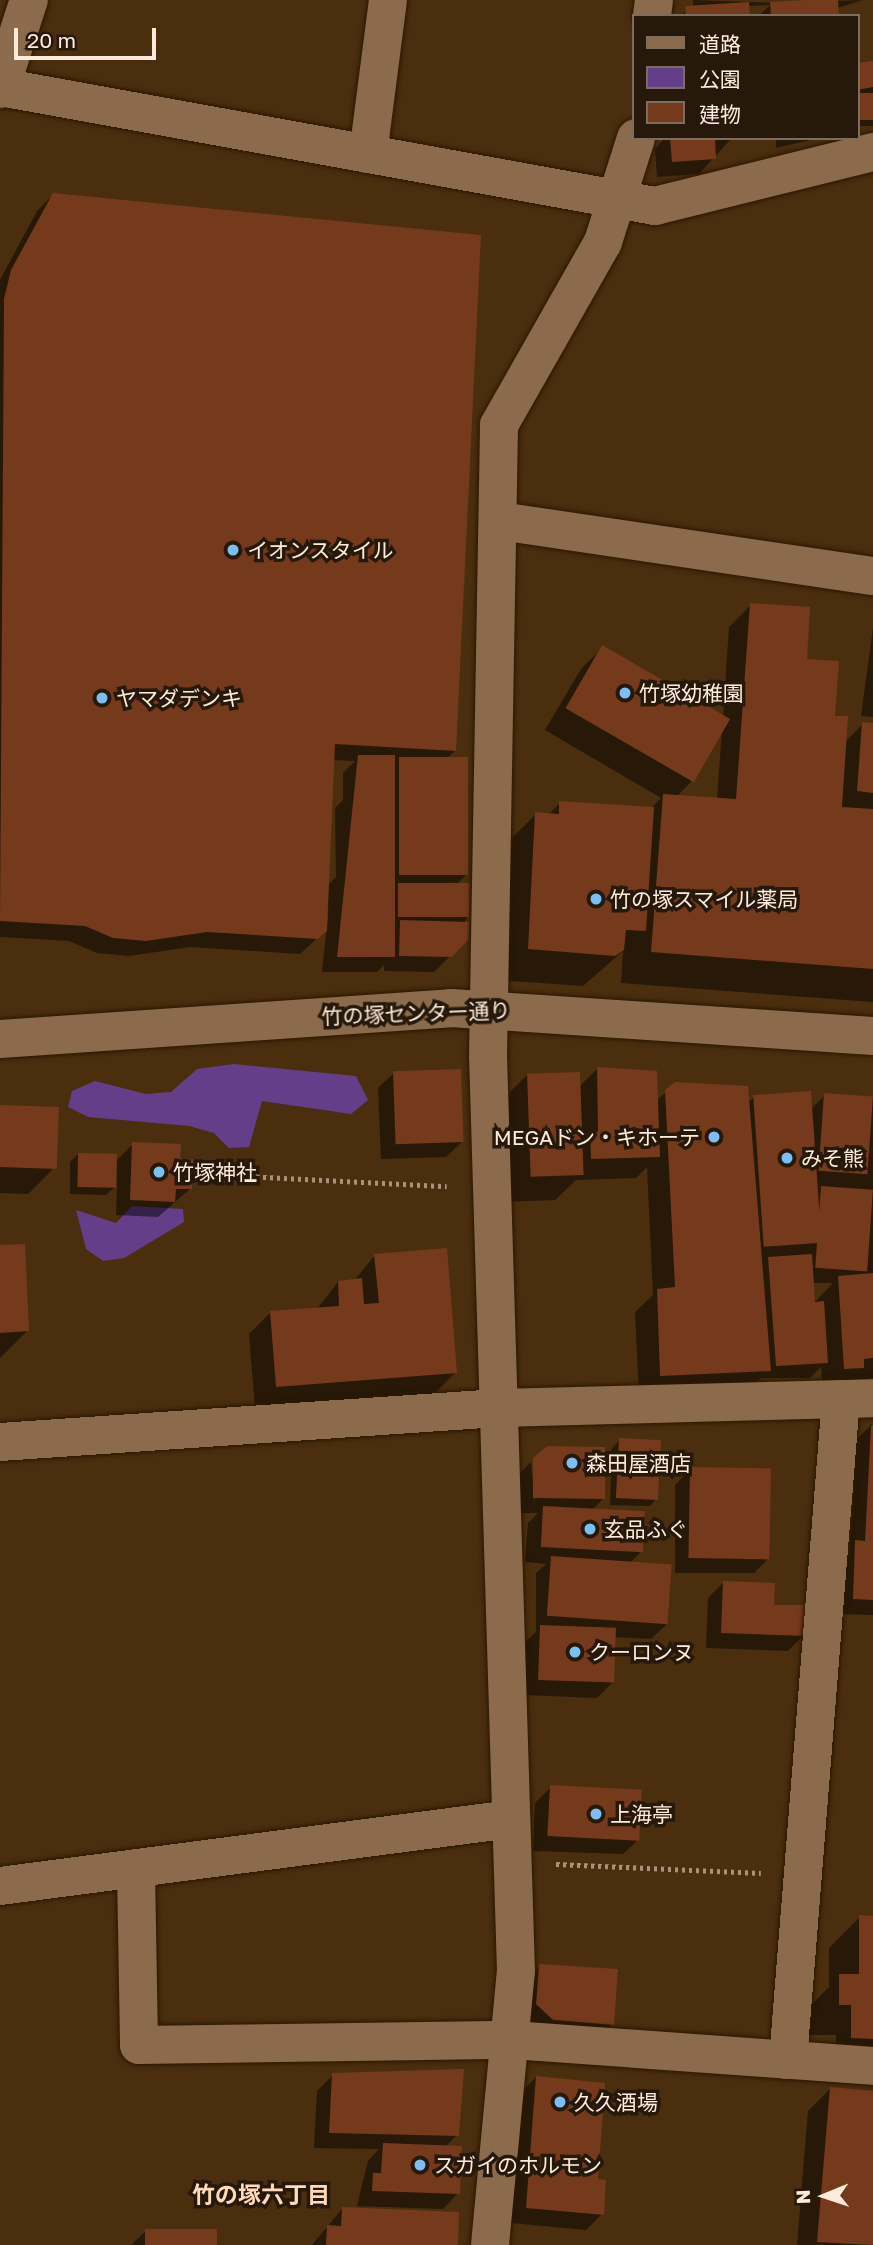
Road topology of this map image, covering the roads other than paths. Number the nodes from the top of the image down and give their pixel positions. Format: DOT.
graph roads {
  1 [pos="29,0"];
  2 [pos="388,0"];
  3 [pos="0,87"];
  4 [pos="635,140"];
  5 [pos="873,152"];
  6 [pos="368,154"];
  7 [pos="617,201"];
  8 [pos="500,521"];
  9 [pos="873,576"];
  10 [pos="491,1009"];
  11 [pos="873,1036"];
  12 [pos="0,1039"];
  13 [pos="857,1399"];
  14 [pos="499,1408"];
  15 [pos="0,1442"];
  16 [pos="511,1819"];
  17 [pos="136,1871"];
  18 [pos="0,1886"];
  19 [pos="512,2040"];
  20 [pos="788,2060"];
  21 [pos="873,2066"];
  22 [pos="490,2245"];
  1 -- 3 [label="street"];
  2 -- 6 [label="street"];
  3 -- 6 [label="street"];
  4 -- 7 [label="street"];
  5 -- 7 [label="street"];
  6 -- 7 [label="street"];
  7 -- 8 [label="street"];
  8 -- 9 [label="street"];
  8 -- 10 [label="street"];
  10 -- 11 [label="street, 竹の塚センター通り"];
  10 -- 12 [label="street, 竹の塚センター通り"];
  10 -- 14 [label="street"];
  13 -- 14 [label="street"];
  13 -- 20 [label="street"];
  14 -- 15 [label="street"];
  14 -- 16 [label="street"];
  16 -- 17 [label="street"];
  16 -- 19 [label="street"];
  17 -- 18 [label="street"];
  17 -- 19 [label="street"];
  19 -- 20 [label="street"];
  19 -- 22 [label="street"];
  20 -- 21 [label="street"];
}
